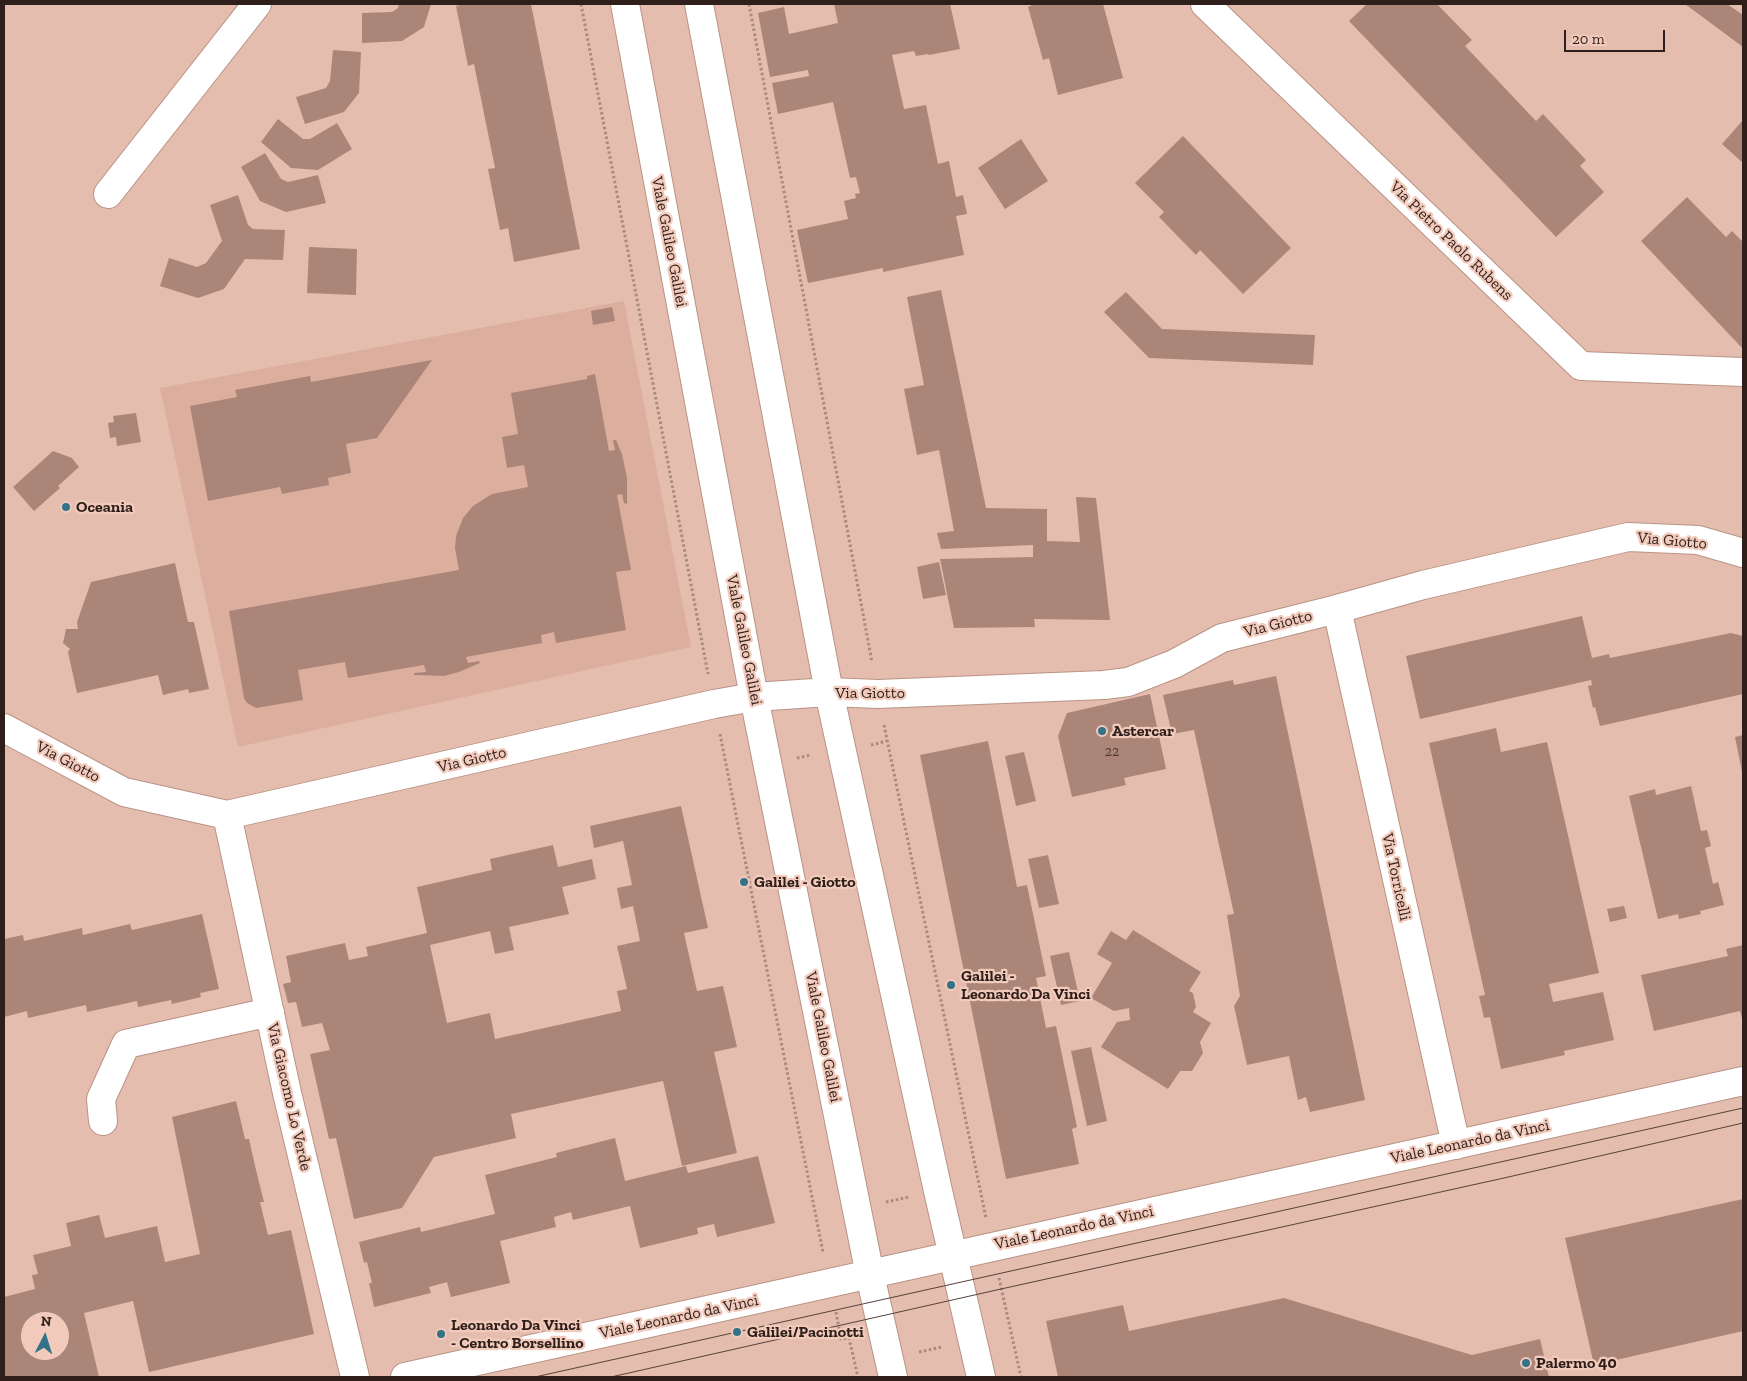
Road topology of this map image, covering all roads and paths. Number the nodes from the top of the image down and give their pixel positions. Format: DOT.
graph roads {
  1 [pos="257,4"];
  2 [pos="581,4"];
  3 [pos="625,4"];
  4 [pos="699,4"];
  5 [pos="749,4"];
  6 [pos="1205,4"];
  7 [pos="108,194"];
  8 [pos="1743,372"];
  9 [pos="1743,553"];
  10 [pos="1337,609"];
  11 [pos="704,653"];
  12 [pos="873,667"];
  13 [pos="829,692"];
  14 [pos="754,697"];
  15 [pos="882,718"];
  16 [pos="4,728"];
  17 [pos="887,742"];
  18 [pos="842,750"];
  19 [pos="726,761"];
  20 [pos="768,762"];
  21 [pos="727,770"];
  22 [pos="227,815"];
  23 [pos="270,1012"];
  24 [pos="1743,1081"];
  25 [pos="102,1121"];
  26 [pos="1456,1145"];
  27 [pos="978,1184"];
  28 [pos="938,1191"];
  29 [pos="857,1208"];
  30 [pos="816,1216"];
  31 [pos="986,1221"];
  32 [pos="824,1255"];
  33 [pos="954,1255"];
  34 [pos="870,1275"];
  35 [pos="1006,1308"];
  36 [pos="841,1339"];
  37 [pos="355,1377"];
  38 [pos="405,1377"];
  39 [pos="858,1377"];
  40 [pos="893,1377"];
  41 [pos="981,1377"];
  42 [pos="1022,1377"];
  1 -- 7 [label="street"];
  2 -- 11 [label="path"];
  3 -- 14 [label="street, Viale Galileo Galilei"];
  4 -- 13 [label="street"];
  5 -- 12 [label="path"];
  6 -- 8 [label="street, Via Pietro Paolo Rubens"];
  9 -- 10 [label="street, Via Giotto"];
  10 -- 13 [label="street, Via Giotto"];
  10 -- 26 [label="street, Via Torricelli"];
  13 -- 14 [label="street, Via Giotto"];
  13 -- 18 [label="street"];
  14 -- 20 [label="street, Viale Galileo Galilei"];
  14 -- 22 [label="street, Via Giotto"];
  15 -- 17 [label="path"];
  16 -- 22 [label="street, Via Giotto"];
  17 -- 18 [label="path"];
  17 -- 27 [label="path"];
  18 -- 20 [label="path"];
  18 -- 28 [label="street"];
  19 -- 21 [label="path"];
  20 -- 21 [label="path"];
  20 -- 29 [label="street, Viale Galileo Galilei"];
  21 -- 30 [label="path"];
  22 -- 23 [label="street, Via Giacomo Lo Verde"];
  23 -- 25 [label="street"];
  23 -- 37 [label="street, Via Giacomo Lo Verde"];
  24 -- 26 [label="street, Viale Leonardo da Vinci"];
  26 -- 33 [label="street, Viale Leonardo da Vinci"];
  27 -- 28 [label="path"];
  27 -- 31 [label="path"];
  28 -- 29 [label="path"];
  28 -- 33 [label="street"];
  29 -- 30 [label="path"];
  29 -- 34 [label="street, Viale Galileo Galilei"];
  30 -- 32 [label="path"];
  33 -- 34 [label="street, Viale Leonardo da Vinci"];
  33 -- 41 [label="street"];
  34 -- 38 [label="street, Viale Leonardo da Vinci"];
  34 -- 40 [label="street, Viale Galileo Galilei"];
  35 -- 42 [label="path"];
  36 -- 39 [label="path"];
}
